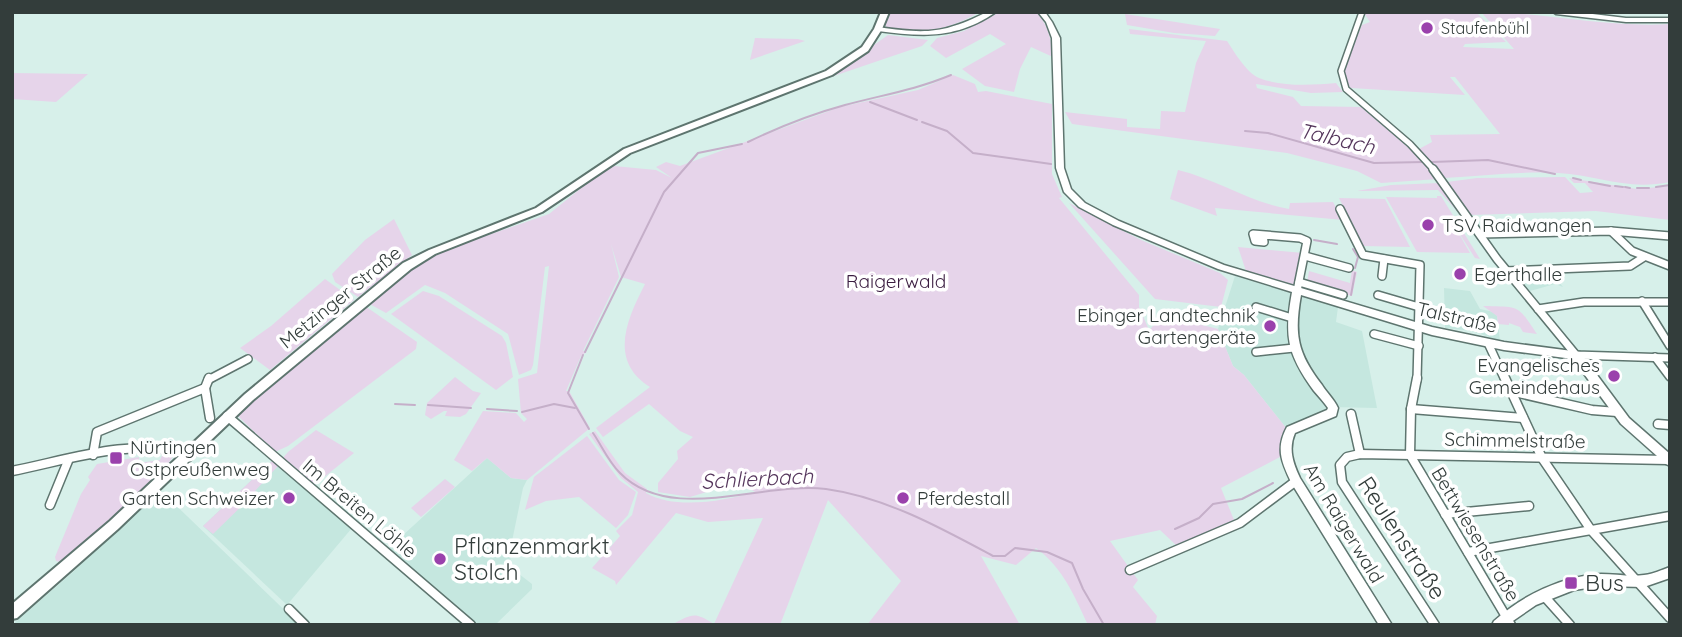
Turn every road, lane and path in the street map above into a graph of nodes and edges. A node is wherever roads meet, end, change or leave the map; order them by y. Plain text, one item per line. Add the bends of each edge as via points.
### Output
1 (885, 12) edge
2 (993, 12) edge
3 (1041, 12) edge
4 (1362, 12) edge
5 (1556, 12) edge
6 (1670, 20) edge
7 (900, 32) junction
8 (875, 34) junction
9 (1340, 209) dead end
10 (1611, 230) junction
11 (1480, 233) junction
12 (1263, 235) dead end
13 (1670, 236) edge
14 (1305, 256) junction
15 (1644, 257) junction
16 (1384, 259) junction
17 (1670, 266) edge
18 (1349, 268) dead end
19 (1506, 271) junction
20 (1382, 276) dead end
21 (1298, 287) junction
22 (1343, 295) dead end
23 (1378, 295) dead end
24 (1642, 301) junction
25 (1670, 302) edge
26 (1256, 307) dead end
27 (1419, 307) junction
28 (1538, 309) junction
29 (1292, 318) junction
30 (1418, 327) junction
31 (1374, 334) dead end
32 (1488, 343) junction
33 (1419, 346) junction
34 (1670, 346) edge
35 (1294, 348) junction
36 (1256, 352) dead end
37 (1576, 355) junction
38 (1655, 357) junction
39 (1670, 358) edge
40 (248, 359) dead end
41 (1670, 377) edge
42 (205, 388) junction
43 (1510, 391) junction
44 (1411, 409) junction
45 (1617, 412) junction
46 (1351, 414) dead end
47 (227, 416) junction
48 (210, 418) dead end
49 (1523, 418) junction
50 (1658, 424) dead end
51 (1670, 425) edge
52 (187, 453) junction
53 (1360, 454) junction
54 (93, 455) junction
55 (1410, 455) junction
56 (1542, 458) junction
57 (1669, 460) edge
58 (68, 461) junction
59 (13, 472) edge
60 (1296, 481) junction
61 (50, 505) dead end
62 (1529, 506) dead end
63 (1445, 514) junction
64 (1670, 516) edge
65 (1591, 530) junction
66 (1468, 552) junction
67 (1130, 570) dead end
68 (1670, 572) edge
69 (1636, 583) junction
70 (1544, 596) junction
71 (289, 609) dead end
72 (12, 613) edge
73 (1670, 618) edge
74 (1505, 622) edge
75 (304, 625) edge
76 (471, 625) edge
77 (1386, 625) edge
78 (1435, 625) edge
79 (1570, 625) edge

1 - 8 main road, Metzinger Straße
2 - 7 street via 948,33
3 - 21 street, Talstraße via 1056,38 1060,168 1067,190 1082,205 1116,223 1243,275
4 - 11 street via 1357,35 1340,68 1340,80 1426,161
5 - 6 street
7 - 8 street
7 - 8 street
8 - 47 main road, Metzinger Straße via 852,58 818,78 627,151 539,210 418,259
9 - 16 street via 1361,253
10 - 11 street
10 - 13 street
10 - 15 street
11 - 19 street
12 - 14 street via 1306,239
14 - 18 street
14 - 21 street
15 - 17 street
15 - 19 street via 1630,266
16 - 20 street
16 - 27 street, Bettwiesenstraße via 1420,265
19 - 28 street
21 - 22 street
21 - 29 street, Am Raigerwald
21 - 30 street, Talstraße
23 - 27 street
24 - 25 street
24 - 28 street
24 - 34 street
26 - 29 street
27 - 30 street, Bettwiesenstraße
28 - 37 street
29 - 35 street, Am Raigerwald
30 - 32 street, Talstraße
30 - 33 street, Bettwiesenstraße
31 - 33 street
32 - 37 street, Talstraße
32 - 43 street
33 - 44 street, Bettwiesenstraße
35 - 36 street
35 - 60 street, Am Raigerwald via 1333,408 1332,413 1298,426 1287,437 1285,451
37 - 38 street, Talstraße
37 - 45 street
38 - 39 street, Talstraße
38 - 41 street
40 - 42 street via 209,378
42 - 48 street
42 - 54 street via 97,432
43 - 45 street
43 - 49 street
44 - 49 street
44 - 55 street, Bettwiesenstraße
45 - 57 street
46 - 53 street
47 - 52 main road, Metzinger Straße
47 - 76 street, Im Breiten Löhle
49 - 56 street
50 - 51 street
52 - 54 street via 168,448
52 - 72 main road, Metzinger Straße via 104,534
53 - 55 street, Schimmelstraße
53 - 78 street, Reulenstraße via 1343,460 1342,482
54 - 58 street
55 - 56 street, Schimmelstraße
55 - 63 street, Bettwiesenstraße
56 - 57 street, Schimmelstraße
56 - 65 street
58 - 59 street
58 - 61 street
60 - 67 street via 1240,523
60 - 77 street, Am Raigerwald
62 - 63 street
63 - 66 street, Bettwiesenstraße
64 - 65 street
65 - 66 street
65 - 69 street
66 - 74 street, Bettwiesenstraße
68 - 69 street via 1648,583
69 - 70 street via 1593,581
69 - 73 street
70 - 74 street
70 - 79 street
71 - 75 street

